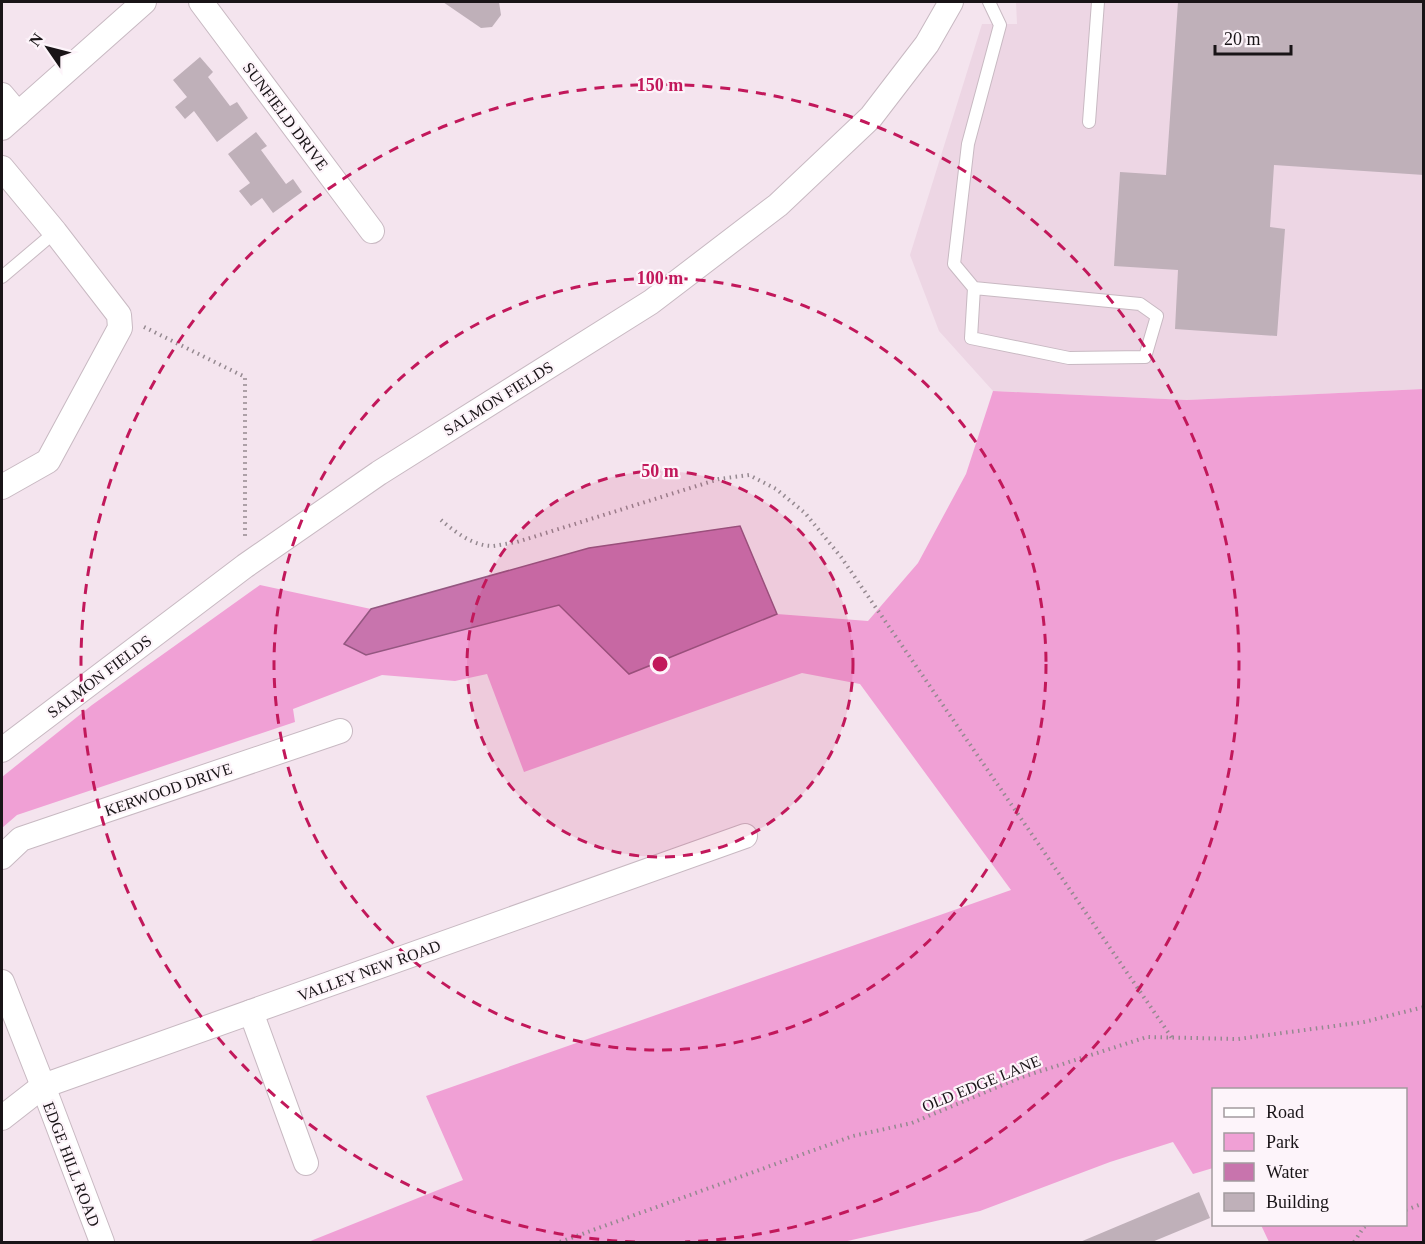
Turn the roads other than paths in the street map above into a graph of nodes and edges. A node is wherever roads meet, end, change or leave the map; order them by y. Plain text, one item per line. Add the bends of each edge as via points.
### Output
1 (144, 2) edge
2 (201, 2) edge
3 (951, 2) edge
4 (989, 2) edge
5 (1098, 2) edge
6 (2, 95) edge
7 (10, 121) edge
8 (1089, 122) dead end
9 (2, 168) edge
10 (372, 231) dead end
11 (55, 232) junction
12 (2, 277) edge
13 (974, 288) junction
14 (2, 487) edge
15 (340, 731) dead end
16 (2, 750) edge
17 (745, 836) dead end
18 (2, 856) edge
19 (2, 982) edge
20 (251, 1012) junction
21 (43, 1086) junction
22 (2, 1118) edge
23 (306, 1163) dead end
24 (102, 1242) edge

1 - 7 street
2 - 10 street, SUNFIELD DRIVE
3 - 16 street, SALMON FIELDS via 927,44 872,117 778,205 651,302 379,473 245,566
4 - 13 lane via 1000,25 968,144 954,264
5 - 8 lane
6 - 7 street
9 - 11 street
11 - 12 lane
11 - 14 street via 119,315 120,328 48,461
13 - 13 lane via 1140,304 1157,316 1145,357 1069,358 971,338
15 - 18 street, KERWOOD DRIVE via 21,839
17 - 20 street, VALLEY NEW ROAD
19 - 21 street
20 - 21 street, VALLEY NEW ROAD
20 - 23 street
21 - 22 street, VALLEY NEW ROAD
21 - 24 street, EDGE HILL ROAD

